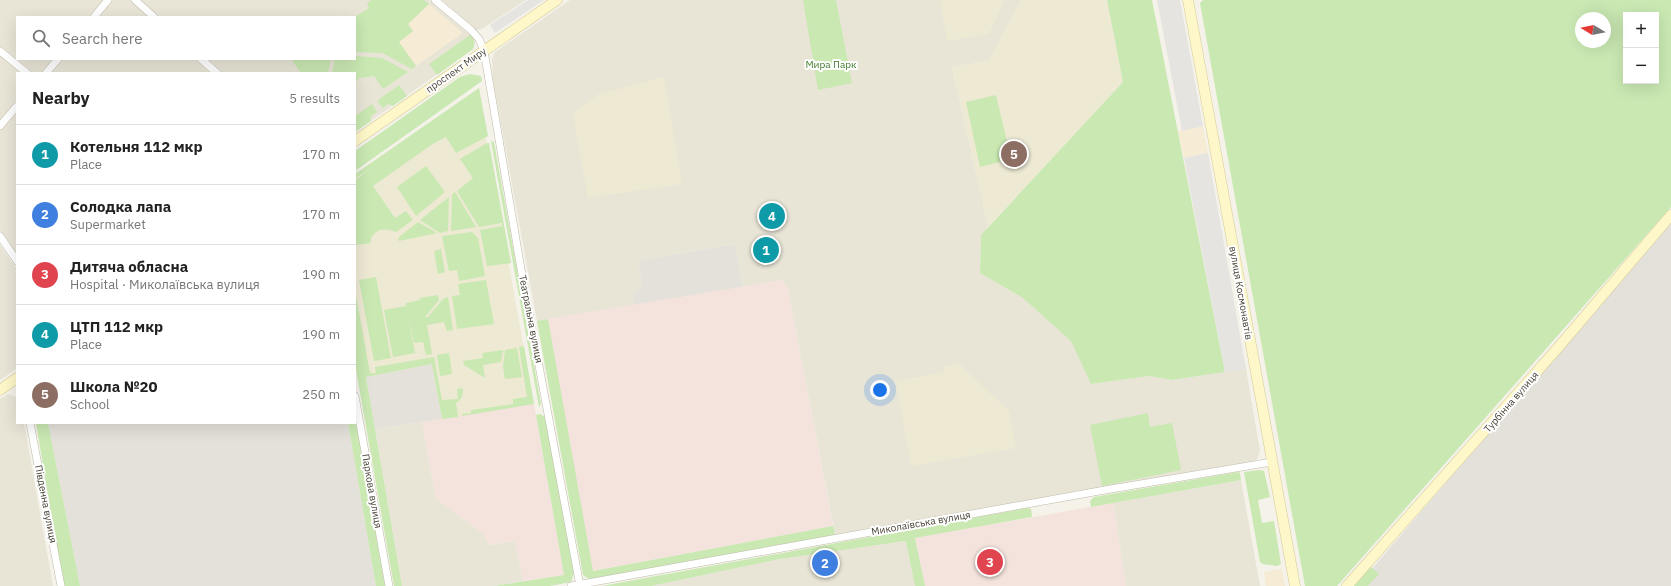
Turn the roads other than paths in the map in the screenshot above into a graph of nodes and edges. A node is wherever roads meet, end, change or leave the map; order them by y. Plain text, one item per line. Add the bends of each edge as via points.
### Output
1 (108, 0) edge
2 (135, 0) edge
3 (435, 0) edge
4 (557, 0) edge
5 (1188, 0) edge
6 (95, 16) edge
7 (153, 16) edge
8 (0, 50) edge
9 (484, 51) junction
10 (57, 60) edge
11 (202, 60) edge
12 (26, 72) edge
13 (47, 72) edge
14 (216, 72) edge
15 (16, 107) edge
16 (0, 126) edge
17 (356, 140) edge
18 (1671, 215) edge
19 (0, 236) edge
20 (16, 260) edge
21 (16, 379) edge
22 (0, 390) edge
23 (356, 402) edge
24 (30, 424) edge
25 (1272, 462) junction
26 (580, 585) edge
27 (61, 586) edge
28 (389, 586) edge
29 (570, 586) edge
30 (1295, 586) edge
31 (1347, 586) edge

1 - 6 street
2 - 7 street
3 - 9 street, Театральна вулиця via 471,30 479,39
4 - 9 main road, проспект Миру
5 - 25 main road, вулиця Космонавтів
8 - 12 street
9 - 17 main road, проспект Миру
9 - 26 street, Театральна вулиця via 522,276
10 - 13 street
11 - 14 street
15 - 16 street
18 - 31 main road, Турбінна вулиця via 1556,350
19 - 20 street
21 - 22 main road
23 - 28 street, Паркова вулиця
24 - 27 street, Південна вулиця
25 - 26 street, Миколаївська вулиця
25 - 30 main road, вулиця Космонавтів
26 - 29 street, Миколаївська вулиця

